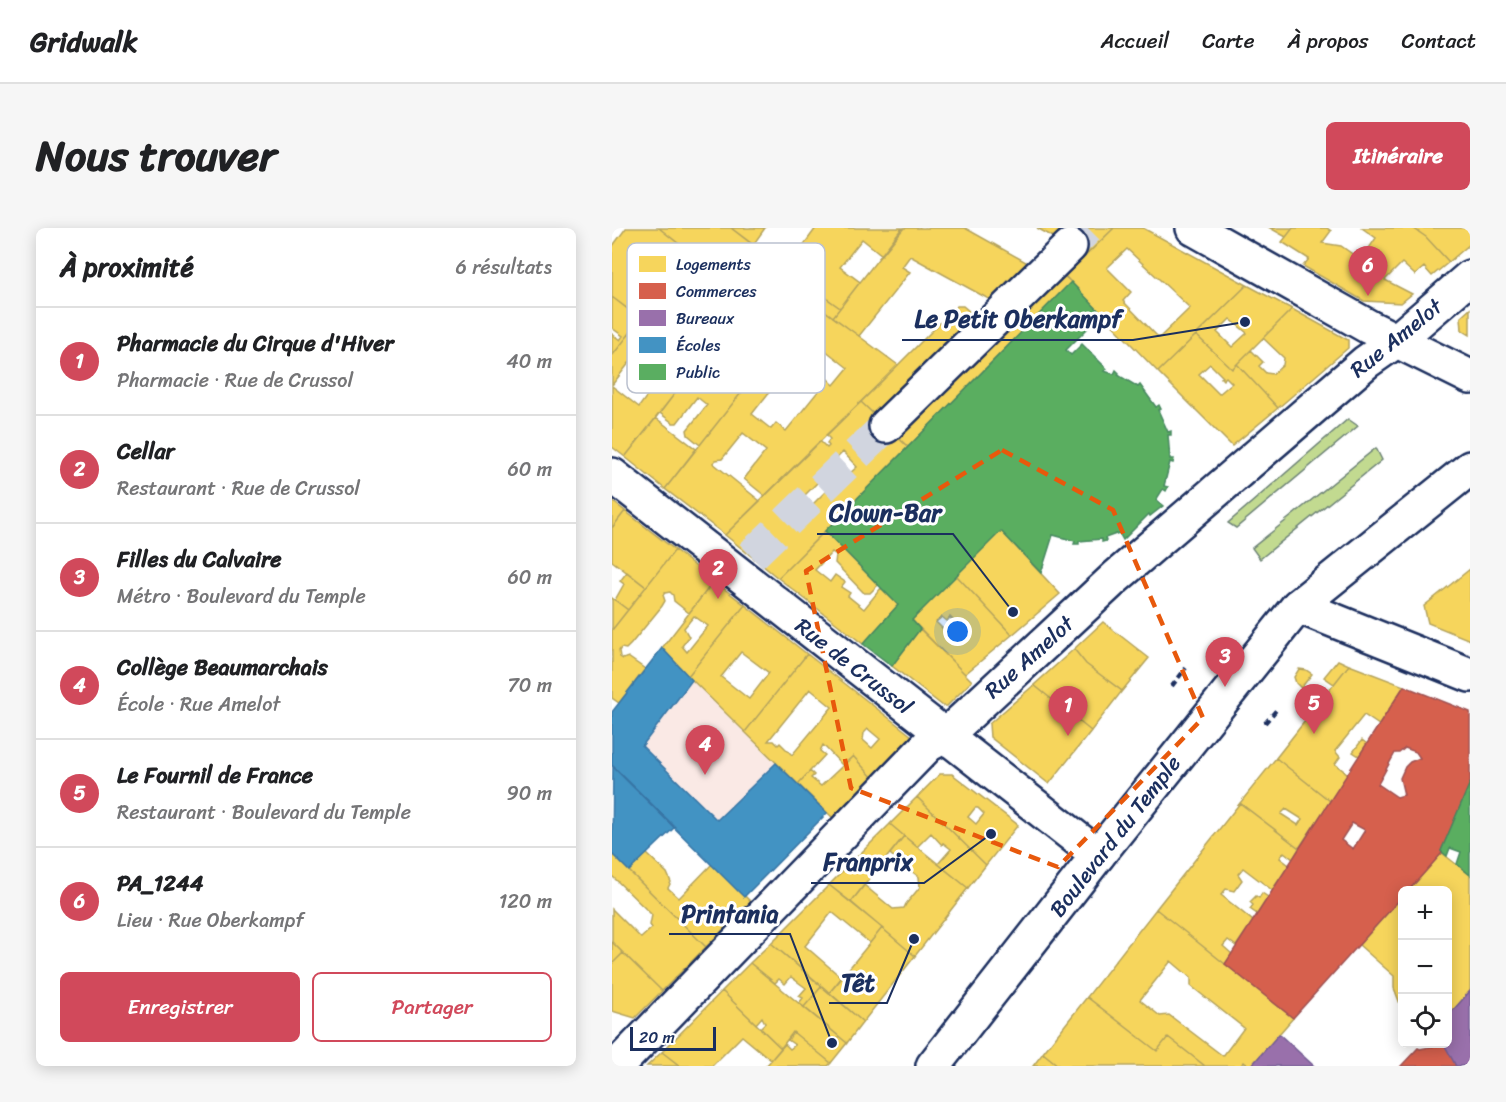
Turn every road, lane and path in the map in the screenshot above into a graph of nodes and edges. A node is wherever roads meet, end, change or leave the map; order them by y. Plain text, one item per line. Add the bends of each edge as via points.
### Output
1 (1193, 228) edge
2 (1070, 246) tunnel mouth
3 (1470, 277) edge
4 (1396, 341) junction
5 (1470, 377) edge
6 (886, 426) tunnel mouth
7 (1470, 468) edge
8 (612, 475) edge
9 (1298, 606) junction
10 (1186, 668) dead end
11 (1470, 675) edge
12 (1172, 686) dead end
13 (1278, 708) dead end
14 (1265, 723) dead end
15 (945, 736) junction
16 (1098, 855) junction
17 (616, 1066) edge
18 (933, 1066) edge

1 - 4 street
2 - 6 street
3 - 4 street, Rue Amelot
4 - 5 street
4 - 15 street, Rue Amelot via 1366,362 1116,577
7 - 9 street, Boulevard du Temple
8 - 15 street, Rue de Crussol via 743,564
9 - 11 street
9 - 16 street, Boulevard du Temple
10 - 12 path
13 - 14 path
15 - 16 street, Rue de Crussol
15 - 17 street, Rue Amelot via 928,745
16 - 18 street, Boulevard du Temple

